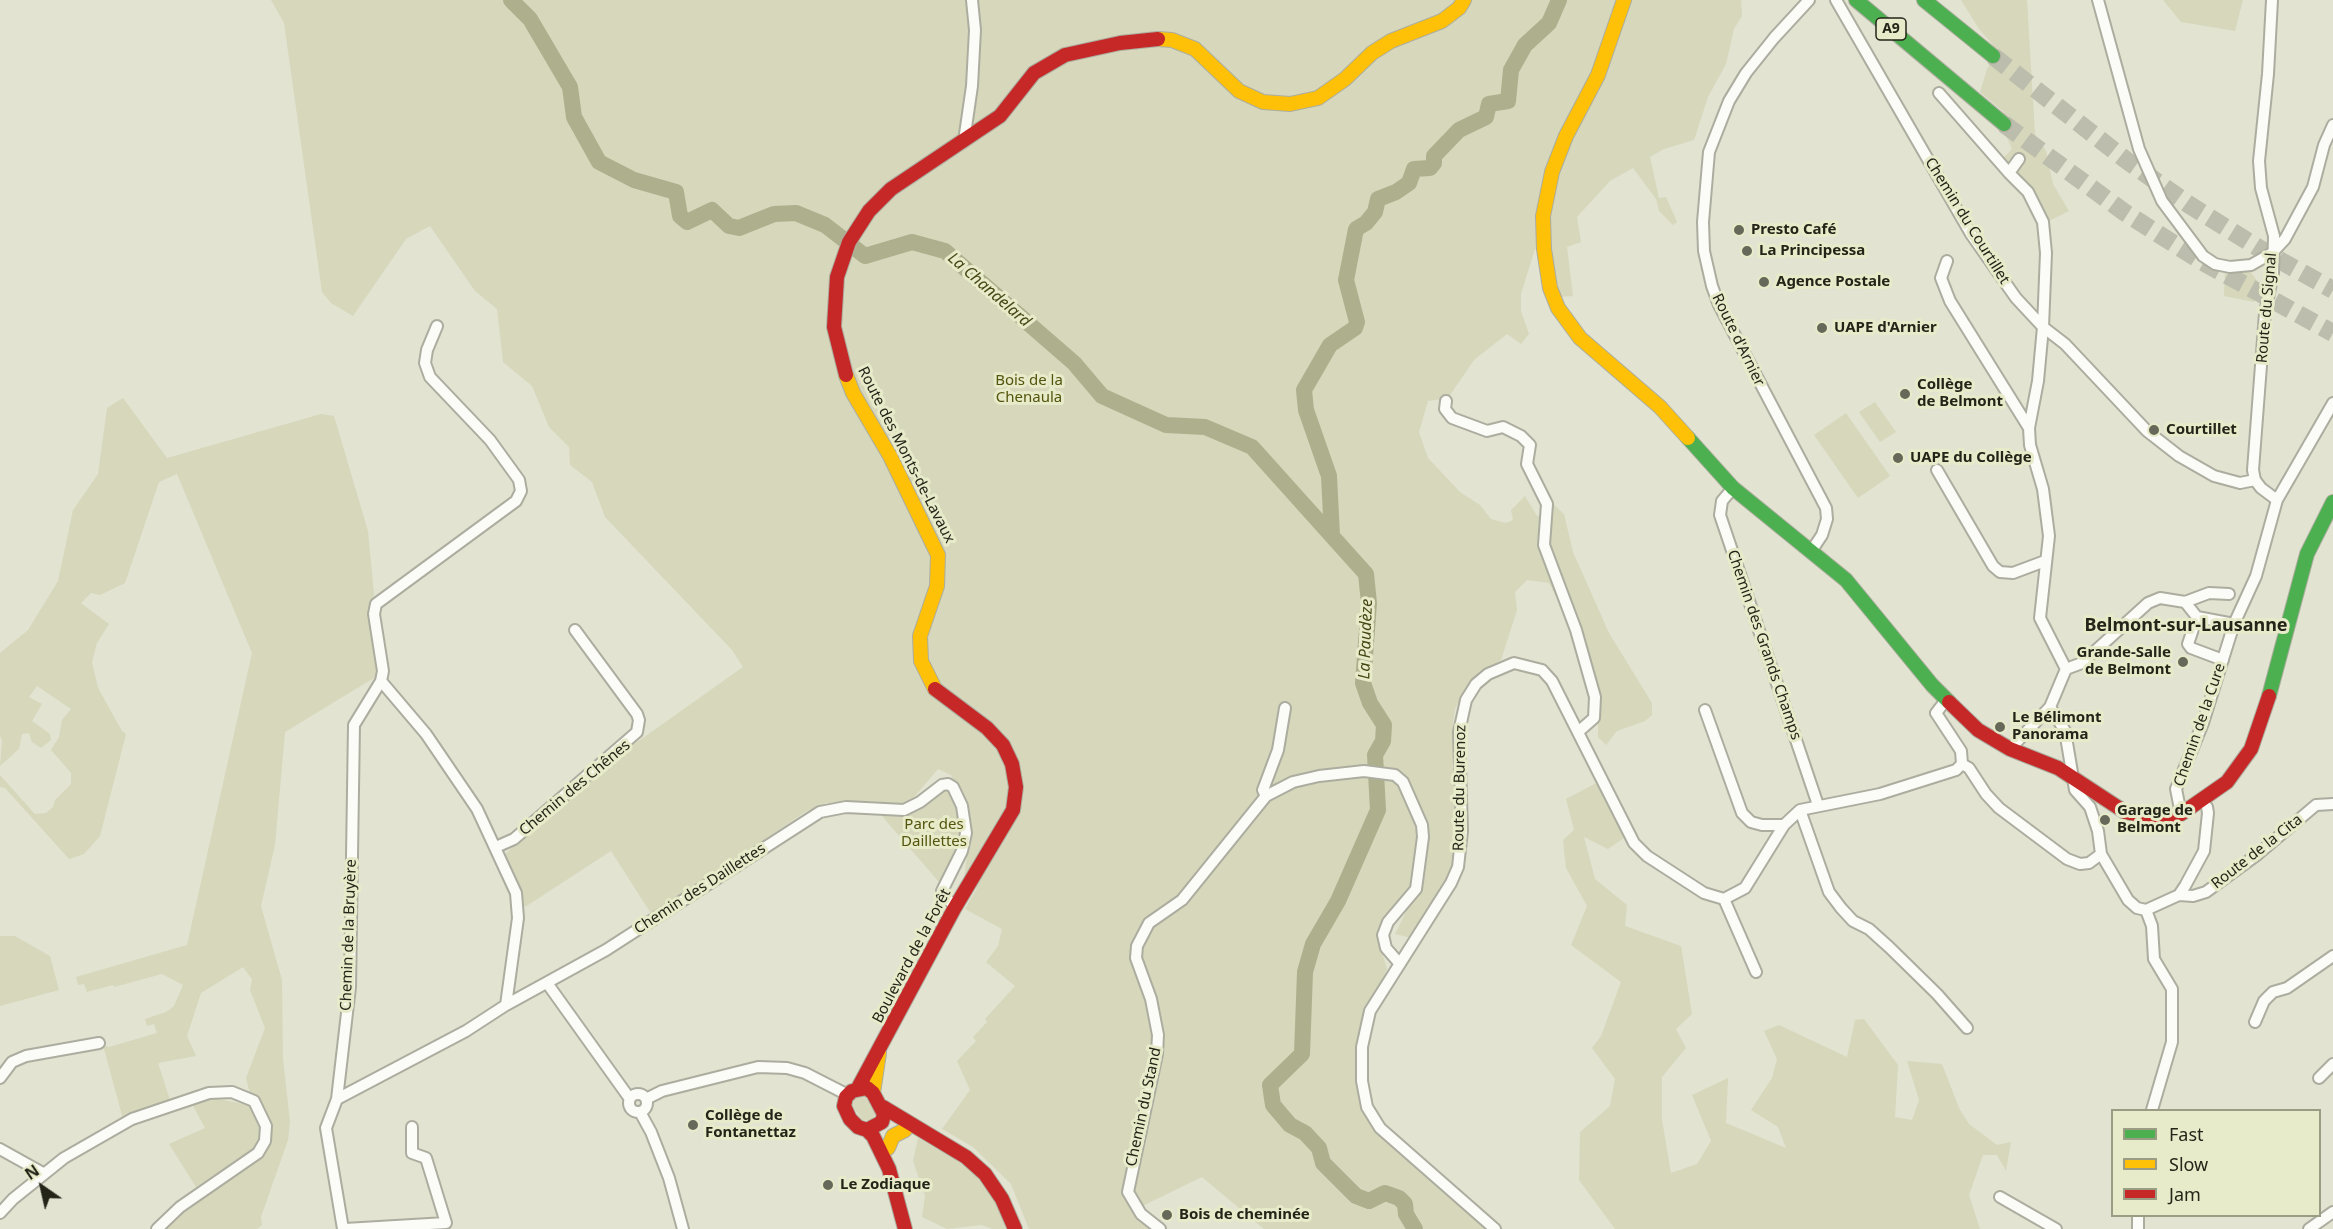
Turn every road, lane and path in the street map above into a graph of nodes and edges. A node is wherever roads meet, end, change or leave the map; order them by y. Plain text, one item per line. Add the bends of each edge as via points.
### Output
1 (972, 0) edge
2 (1464, 0) edge
3 (1624, 0) edge
4 (1809, 0) edge
5 (1836, 0) edge
6 (1856, 0) edge
7 (1924, 0) edge
8 (2098, 0) edge
9 (2272, 0) edge
10 (1993, 56) tunnel mouth
11 (1938, 93) dead end
12 (2004, 124) tunnel mouth
13 (2333, 125) edge
14 (964, 141) junction
15 (2019, 159) dead end
16 (2009, 173) junction
17 (2272, 254) junction
18 (1947, 261) dead end
19 (437, 326) dead end
20 (2043, 327) junction
21 (1446, 401) dead end
22 (2333, 403) edge
23 (2029, 428) junction
24 (1937, 470) dead end
25 (2255, 480) junction
26 (1733, 488) junction
27 (2277, 500) junction
28 (2333, 502) edge
29 (1812, 550) junction
30 (2045, 561) junction
31 (2229, 594) dead end
32 (2185, 602) junction
33 (2197, 617) junction
34 (2234, 624) junction
35 (575, 630) dead end
36 (2223, 660) junction
37 (2066, 669) junction
38 (381, 681) junction
39 (1946, 700) junction
40 (2050, 707) junction
41 (1286, 708) dead end
42 (1705, 710) dead end
43 (1578, 732) junction
44 (2010, 748) junction
45 (1962, 764) junction
46 (2072, 777) junction
47 (1266, 796) junction
48 (1818, 804) junction
49 (2333, 804) edge
50 (2207, 807) dead end
51 (1800, 810) junction
52 (2181, 814) junction
53 (1784, 825) junction
54 (496, 847) junction
55 (2101, 854) junction
56 (976, 876) joint
57 (2179, 895) junction
58 (1724, 899) junction
59 (956, 906) junction
60 (2146, 910) junction
61 (2333, 956) edge
62 (1400, 964) junction
63 (1756, 972) dead end
64 (547, 983) junction
65 (506, 1005) junction
66 (2255, 1022) dead end
67 (1966, 1028) dead end
68 (99, 1043) dead end
69 (879, 1053) junction
70 (2333, 1064) edge
71 (0, 1078) edge
72 (2319, 1078) dead end
73 (853, 1091) junction
74 (873, 1093) junction
75 (337, 1099) junction
76 (630, 1099) junction
77 (646, 1100) junction
78 (883, 1107) junction
79 (2152, 1109) edge
80 (640, 1112) junction
81 (876, 1126) junction
82 (412, 1127) dead end
83 (905, 1130) junction
84 (937, 1139) junction
85 (888, 1148) junction
86 (0, 1149) edge
87 (889, 1169) junction
88 (43, 1173) junction
89 (2000, 1197) dead end
90 (2333, 1212) edge
91 (0, 1213) edge
92 (447, 1226) edge
93 (157, 1229) edge
94 (344, 1229) edge
95 (683, 1229) edge
96 (905, 1229) edge
97 (1015, 1229) edge
98 (1161, 1229) edge
99 (1494, 1229) edge
100 (2056, 1229) edge
101 (2309, 1229) edge

1 - 14 street via 972,86
2 - 14 main road, Route des Monts-de-Lavaux via 1442,21 1391,41 1372,53 1318,98 1290,104 1263,102 1239,91 1195,49 1172,40 1120,43 1065,55 1034,73 1000,116
3 - 26 main road via 1598,75 1552,172 1543,216 1550,288 1563,316 1580,338 1660,407
4 - 29 street, Route d'Arnier via 1746,73 1729,101 1709,152 1703,222 1704,251 1719,306 1826,508 1822,535
5 - 20 street, Chemin du Courtillet via 1976,242 2016,298
6 - 12 main road, A9
7 - 10 main road
8 - 17 street via 2139,149 2162,201 2202,256 2215,264 2251,265
9 - 17 street, Route du Signal via 2259,161 2261,188 2274,236
11 - 16 street
13 - 17 street via 2313,187 2285,239
14 - 56 main road, Route des Monts-de-Lavaux via 885,194 869,211 849,242 835,292 834,327 853,393 935,546 939,574 920,636 926,675 938,693 998,738 1015,776 1013,810
15 - 16 street
16 - 20 street via 2028,192 2043,222
17 - 25 street, Route du Signal
18 - 23 street via 1941,278 1950,301
19 - 38 street via 425,363 430,377 490,440 519,480 521,491 516,501 376,604
20 - 23 street
20 - 25 street, Chemin du Courtillet via 2065,344 2147,431 2180,456 2214,476 2240,483
21 - 43 street via 1445,409 1452,418 1487,431 1503,427 1530,445 1527,464 1546,504 1544,545 1576,630 1595,697 1594,718
22 - 27 street, Chemin de la Cure
23 - 30 street via 2049,536
24 - 30 street via 2000,572 2013,573
25 - 27 street
26 - 29 main road
26 - 48 street, Chemin des Grands Champs via 1722,501 1720,515
27 - 34 street, Chemin de la Cure via 2253,587
28 - 52 main road via 2307,554 2294,593 2263,719 2251,749 2227,782
29 - 39 main road via 1866,601
30 - 37 street via 2040,618
31 - 32 street via 2209,593
32 - 33 street
32 - 37 street via 2160,598 2148,603 2091,656
33 - 34 street
33 - 36 street via 2188,644
34 - 36 street, Chemin de la Cure
35 - 54 street, Chemin des Chênes via 637,714 638,732 514,839
36 - 52 street, Chemin de la Cure via 2176,789
37 - 40 street
38 - 54 street via 426,734 484,819
38 - 75 street, Chemin de la Bruyère via 354,725 350,987
39 - 44 main road via 1978,730
39 - 45 street via 1936,713 1961,751
40 - 44 street
40 - 46 street via 2065,731
41 - 47 street via 1278,750 1263,790
42 - 53 street via 1742,813 1751,822
43 - 58 street, Route du Burenoz via 1634,843 1647,856 1704,893
43 - 62 street, Route du Burenoz via 1542,669 1514,663 1476,684 1466,700 1459,732 1462,831 1458,867
44 - 46 main road
45 - 48 street via 1956,770 1880,794
45 - 55 street via 1970,768 1999,808 2067,859 2089,863
46 - 52 main road via 2126,812 2160,818
46 - 55 street via 2075,790 2090,807
47 - 62 street, Chemin du Stand via 1293,782 1364,771 1388,773 1403,782 1422,825 1423,837 1416,889 1388,922 1383,935 1386,948
47 - 98 street, Chemin du Stand via 1182,900 1149,923 1137,946 1136,958 1151,999 1158,1035 1128,1192 1141,1214
48 - 51 street
49 - 57 street, Route de la Cita via 2316,805 2205,892
50 - 57 street via 2204,851
51 - 53 street
51 - 67 street via 1829,891 1841,908 1889,947
53 - 58 street via 1745,888
54 - 65 street via 519,902
55 - 60 street via 2128,900
56 - 59 main road, Boulevard de la Forêt
57 - 60 street, Route de la Cita
58 - 63 street
59 - 64 street, Chemin des Daillettes via 944,897 942,888 965,842 965,818 953,787 948,784 904,810 846,807 810,816 643,927
59 - 69 main road, Boulevard de la Forêt
60 - 79 street via 2152,926 2154,959 2172,989 2172,1042
61 - 66 street via 2287,988 2273,992 2264,1001
62 - 99 street, Route du Burenoz via 1370,1011 1364,1029 1362,1081 1367,1107 1380,1128
64 - 65 street, Chemin des Daillettes
64 - 76 street
65 - 75 street, Chemin des Daillettes via 466,1031
68 - 71 street via 26,1056 12,1062
69 - 73 main road, Boulevard de la Forêt
69 - 74 main road, Boulevard de la Forêt
70 - 72 street
73 - 74 main road via 867,1089
73 - 77 street via 804,1073 758,1066 662,1091
73 - 81 main road via 844,1106 850,1119 858,1127
74 - 78 main road
75 - 94 street, Chemin de la Bruyère via 326,1128
76 - 77 street via 638,1095
76 - 80 street via 632,1109
77 - 80 street via 646,1107
78 - 81 main road
78 - 84 main road
80 - 95 street via 669,1178
81 - 83 main road
81 - 85 main road
81 - 87 main road via 873,1136
82 - 92 street via 412,1153 426,1158
83 - 84 main road
83 - 85 main road via 894,1136
84 - 97 main road via 985,1174
85 - 87 main road
86 - 88 street
87 - 96 main road
88 - 91 street
88 - 93 street via 109,1131 169,1105 220,1092 232,1092 254,1101 266,1126 265,1141 258,1153 180,1207
89 - 100 street
90 - 101 street
92 - 94 street

